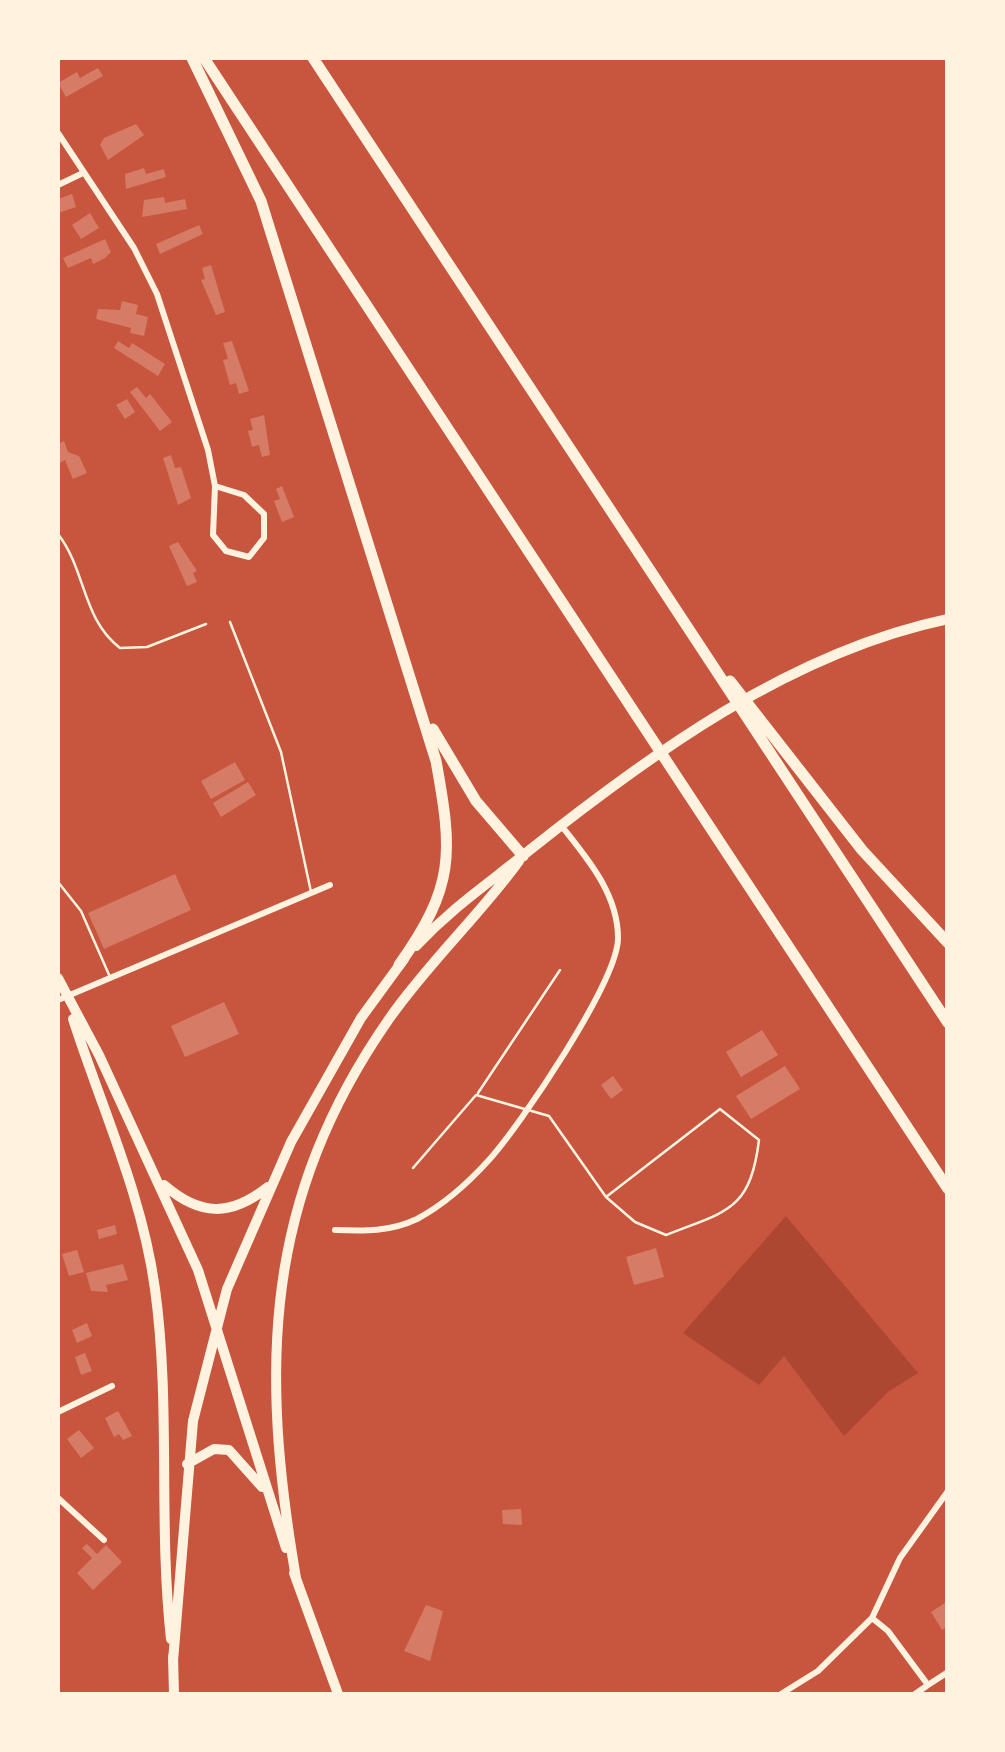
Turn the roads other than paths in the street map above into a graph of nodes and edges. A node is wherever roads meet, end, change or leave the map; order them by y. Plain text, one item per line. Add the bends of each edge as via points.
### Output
1 (192, 58) edge
2 (204, 58) edge
3 (313, 58) edge
4 (58, 133) edge
5 (83, 173) junction
6 (58, 185) edge
7 (214, 486) junction
8 (58, 534) edge
9 (948, 620) edge
10 (230, 622) dead end
11 (206, 624) dead end
12 (688, 629) junction
13 (420, 703) junction
14 (560, 824) junction
15 (522, 856) junction
16 (58, 882) edge
17 (330, 885) dead end
18 (311, 893) junction
19 (948, 943) edge
20 (398, 965) junction
21 (560, 970) dead end
22 (58, 978) edge
23 (111, 978) junction
24 (62, 999) edge
25 (948, 1023) edge
26 (476, 1096) junction
27 (526, 1110) junction
28 (413, 1168) dead end
29 (159, 1180) junction
30 (268, 1186) junction
31 (948, 1189) edge
32 (606, 1196) junction
33 (335, 1230) dead end
34 (217, 1322) junction
35 (112, 1386) dead end
36 (58, 1412) edge
37 (187, 1464) junction
38 (948, 1491) edge
39 (268, 1496) junction
40 (58, 1498) edge
41 (104, 1540) dead end
42 (296, 1578) junction
43 (872, 1618) junction
44 (173, 1661) junction
45 (948, 1672) edge
46 (928, 1685) junction
47 (174, 1694) edge
48 (338, 1694) edge
49 (781, 1694) edge
50 (915, 1694) edge

1 - 13 highway via 261,201
2 - 31 highway
3 - 12 highway
4 - 5 street
5 - 6 street
5 - 7 street via 146,270 191,392
7 - 7 street via 215,542 249,557 264,538 264,514 244,495
8 - 11 lane via 75,562 91,615 120,648 147,647
9 - 14 main road via 868,642 776,685 628,772
10 - 18 lane via 281,752
12 - 19 highway via 862,850
12 - 25 highway
13 - 15 highway via 460,778
13 - 20 highway via 443,801 446,872 432,916
14 - 15 main road
14 - 27 street via 610,897 618,946 600,990
15 - 20 main road via 484,881
15 - 42 main road via 420,978 366,1055 300,1203 274,1366 277,1448
16 - 23 lane via 81,911
17 - 18 street
18 - 23 street
20 - 30 main road via 346,1042
21 - 26 lane
22 - 24 main road
23 - 24 street
24 - 29 main road
24 - 44 main road via 123,1154 152,1268 162,1352
26 - 27 lane
26 - 28 lane
27 - 32 lane via 550,1116
27 - 33 street via 490,1159 431,1211 381,1231
29 - 30 main road via 194,1206 218,1211 240,1206
29 - 34 main road
30 - 34 main road
32 - 32 lane via 635,1222 666,1235 736,1206 755,1172 759,1140 720,1109
34 - 37 main road
34 - 39 main road
35 - 36 street
37 - 39 main road via 214,1448 229,1450
37 - 44 main road
38 - 43 street via 900,1558
39 - 42 main road
40 - 41 street
42 - 48 main road
43 - 46 street
43 - 49 street via 818,1671
44 - 47 main road
45 - 46 street
46 - 50 street

